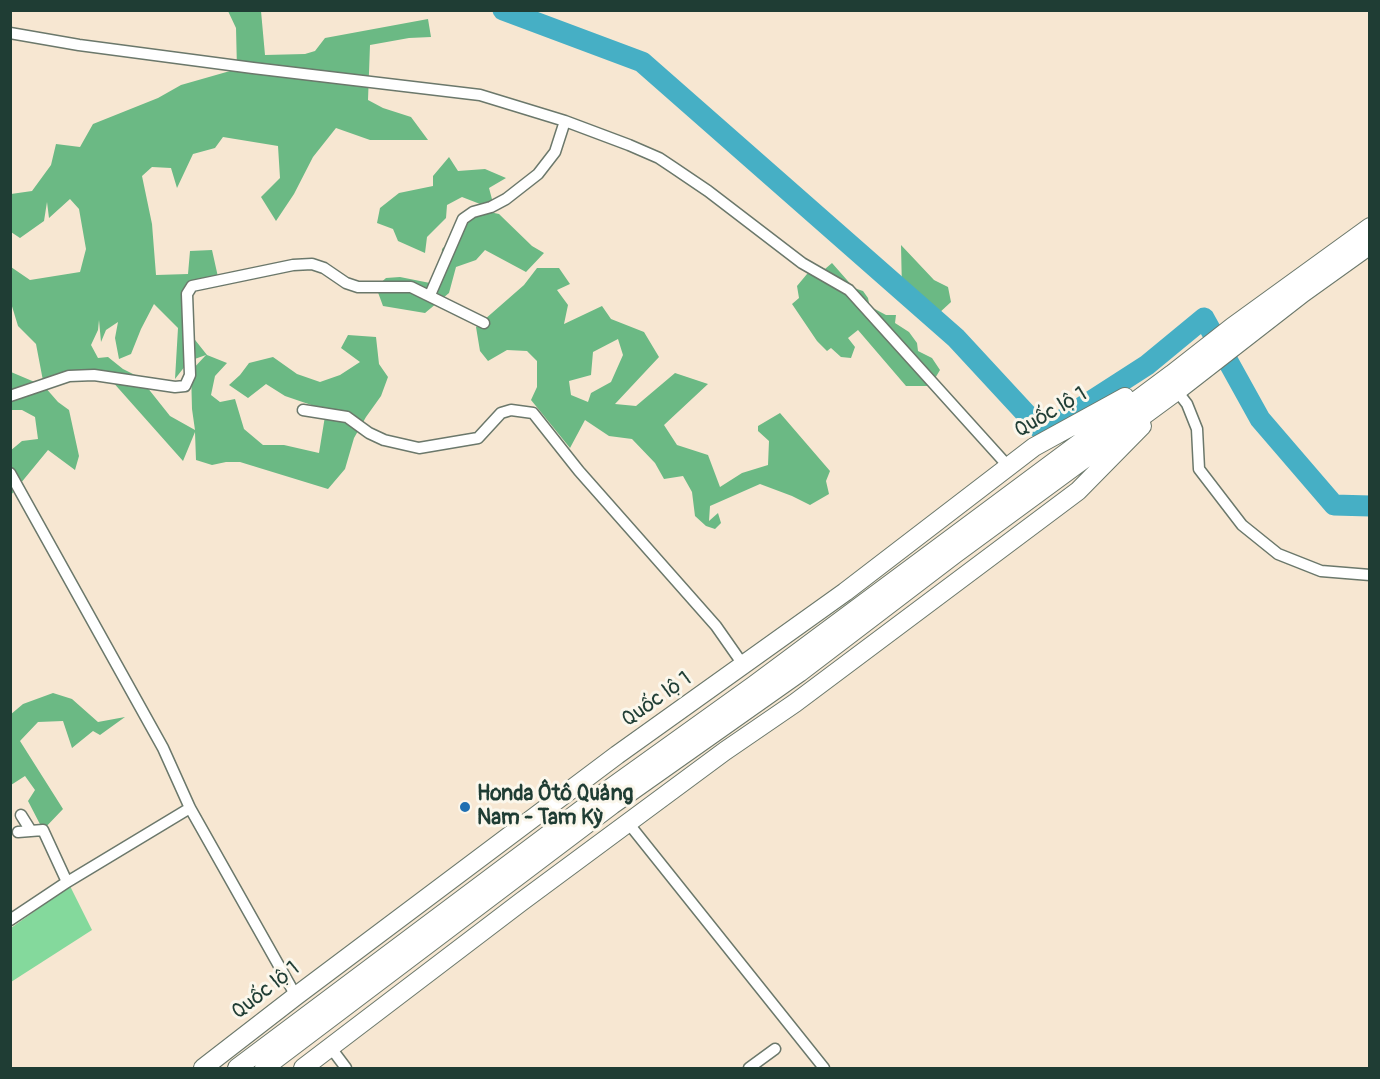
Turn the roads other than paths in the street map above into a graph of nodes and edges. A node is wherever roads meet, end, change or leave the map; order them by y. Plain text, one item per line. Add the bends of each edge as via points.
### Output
1 (10, 33) edge
2 (565, 121) junction
3 (1370, 226) edge
4 (1370, 245) edge
5 (1299, 287) junction
6 (430, 295) junction
7 (484, 323) dead end
8 (1174, 382) junction
9 (1149, 389) junction
10 (10, 396) edge
11 (303, 410) dead end
12 (1008, 466) junction
13 (10, 473) edge
14 (1370, 575) edge
15 (744, 666) junction
16 (691, 703) junction
17 (708, 727) junction
18 (725, 751) junction
19 (190, 808) junction
20 (21, 815) dead end
21 (629, 824) junction
22 (31, 831) junction
23 (18, 832) dead end
24 (508, 883) junction
25 (64, 884) junction
26 (521, 902) junction
27 (10, 920) edge
28 (296, 996) junction
29 (331, 1048) junction
30 (775, 1050) dead end
31 (203, 1068) edge
32 (237, 1068) edge
33 (264, 1068) edge
34 (303, 1068) edge
35 (346, 1068) edge
36 (748, 1068) edge
37 (824, 1068) edge

1 - 2 street via 230,65 480,94
2 - 6 street via 555,152 538,174 506,199 463,219
2 - 12 street via 659,158 801,263 849,290
3 - 5 highway, Quốc lộ 1
4 - 5 highway, Quốc lộ 1
5 - 8 highway, Quốc lộ 1 via 1232,327
5 - 8 highway, Quốc lộ 1 via 1248,337
6 - 7 street
6 - 10 street via 411,287 351,286 312,264 192,286 187,294 190,375 185,386 94,375 69,376
8 - 9 highway, Quốc lộ 1
8 - 14 street via 1197,429 1199,469 1242,525 1278,554 1321,571
8 - 17 highway, Quốc lộ 1 via 799,673
8 - 18 highway, Quốc lộ 1 via 1078,491
9 - 12 highway, Quốc lộ 1 via 1122,398
9 - 17 highway, Quốc lộ 1
11 - 15 street via 347,417 384,440 419,448 478,438 501,413 533,413 716,626
12 - 15 highway, Quốc lộ 1
13 - 19 street via 163,748
15 - 16 highway, Quốc lộ 1
16 - 17 highway
16 - 28 highway, Quốc lộ 1
17 - 18 highway
17 - 24 highway, Quốc lộ 1
17 - 32 highway, Quốc lộ 1 via 605,792
18 - 21 highway, Quốc lộ 1
19 - 25 street
19 - 28 street
20 - 22 street
21 - 26 highway, Quốc lộ 1
21 - 37 street
22 - 23 street
22 - 25 street via 43,830 67,882
24 - 26 highway
24 - 33 highway, Quốc lộ 1
25 - 27 street
26 - 29 highway, Quốc lộ 1
28 - 31 highway, Quốc lộ 1
29 - 34 highway, Quốc lộ 1
29 - 35 street
30 - 36 street

